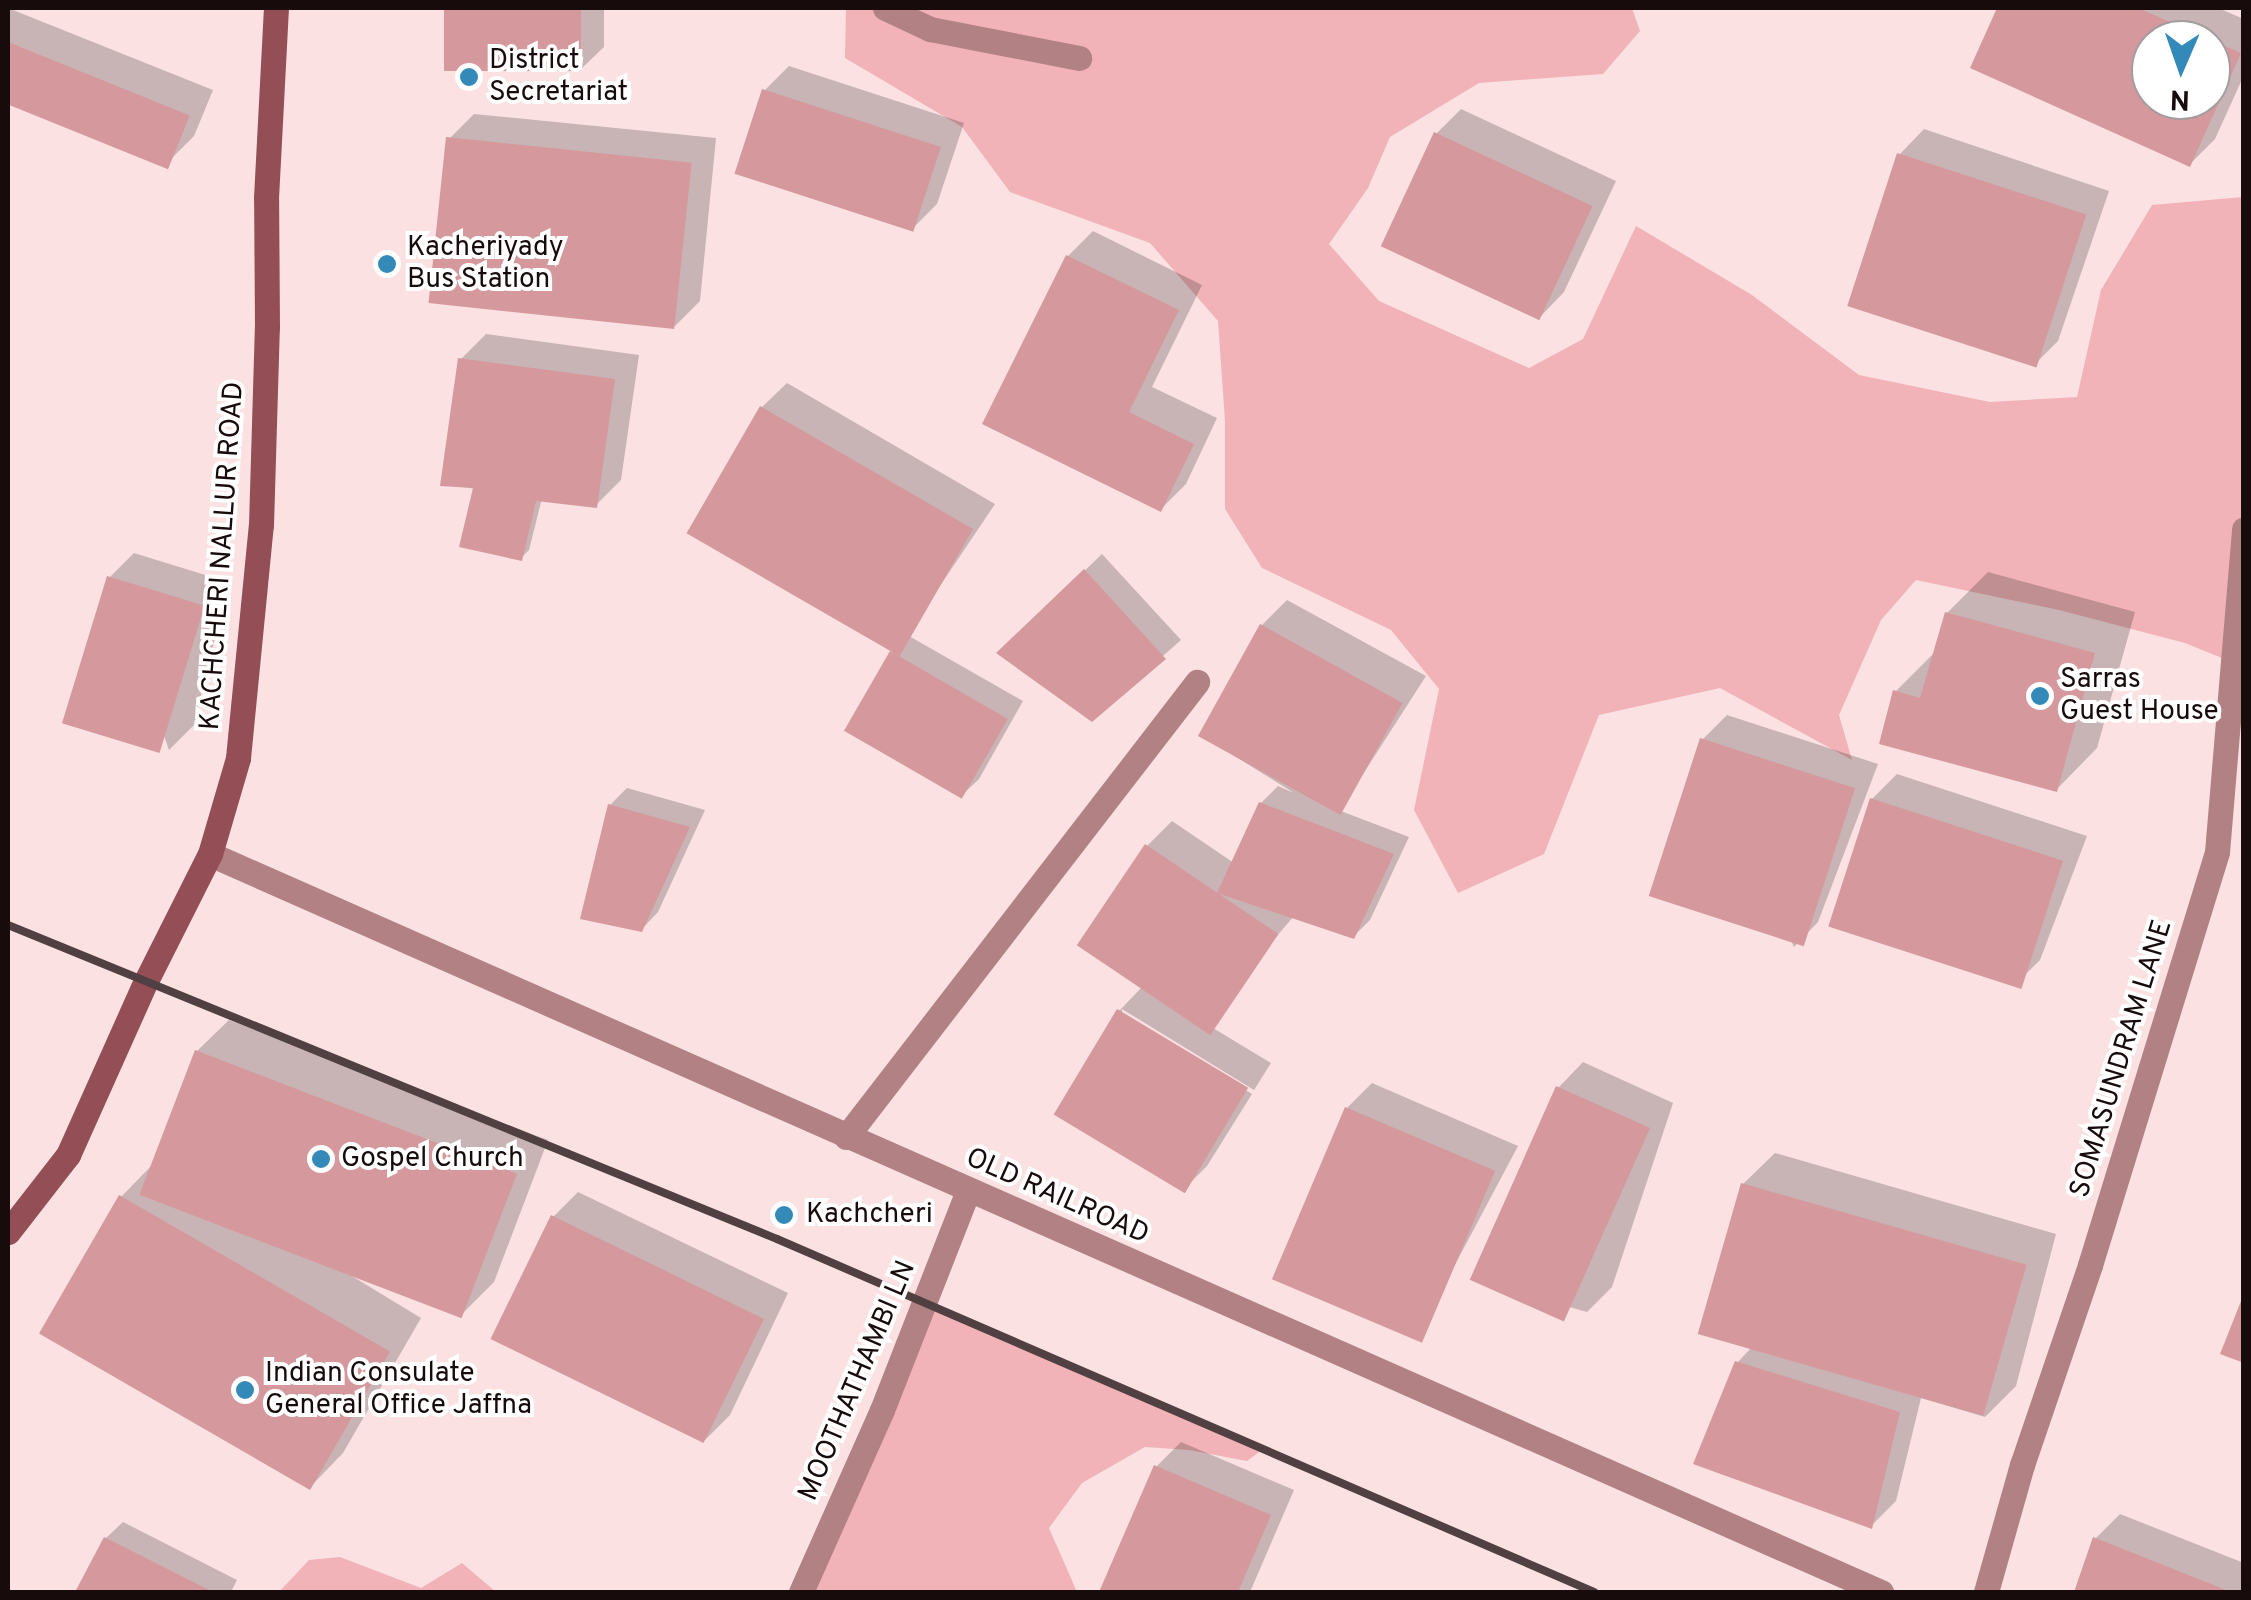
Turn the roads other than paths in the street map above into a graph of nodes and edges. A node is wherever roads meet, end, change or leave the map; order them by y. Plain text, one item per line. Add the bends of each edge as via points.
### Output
1 (276, 8) edge
2 (885, 8) edge
3 (1080, 58) dead end
4 (2244, 529) edge
5 (1197, 682) dead end
6 (2218, 852) junction
7 (210, 854) junction
8 (2244, 860) edge
9 (846, 1137) junction
10 (968, 1191) junction
11 (8, 1232) edge
12 (800, 1592) edge
13 (1881, 1592) edge
14 (1986, 1592) edge

1 - 7 street, KACHCHERI NALLUR ROAD via 260,526 238,758
2 - 3 street via 930,29
4 - 6 street, SOMASUNDRAM LANE
5 - 9 street
6 - 8 street
6 - 14 street, SOMASUNDRAM LANE
7 - 9 street, OLD RAILROAD
7 - 11 street, KACHCHERI NALLUR ROAD via 68,1155
9 - 10 street, OLD RAILROAD
10 - 12 street, MOOTHATHAMBI LN via 882,1410
10 - 13 street, OLD RAILROAD

